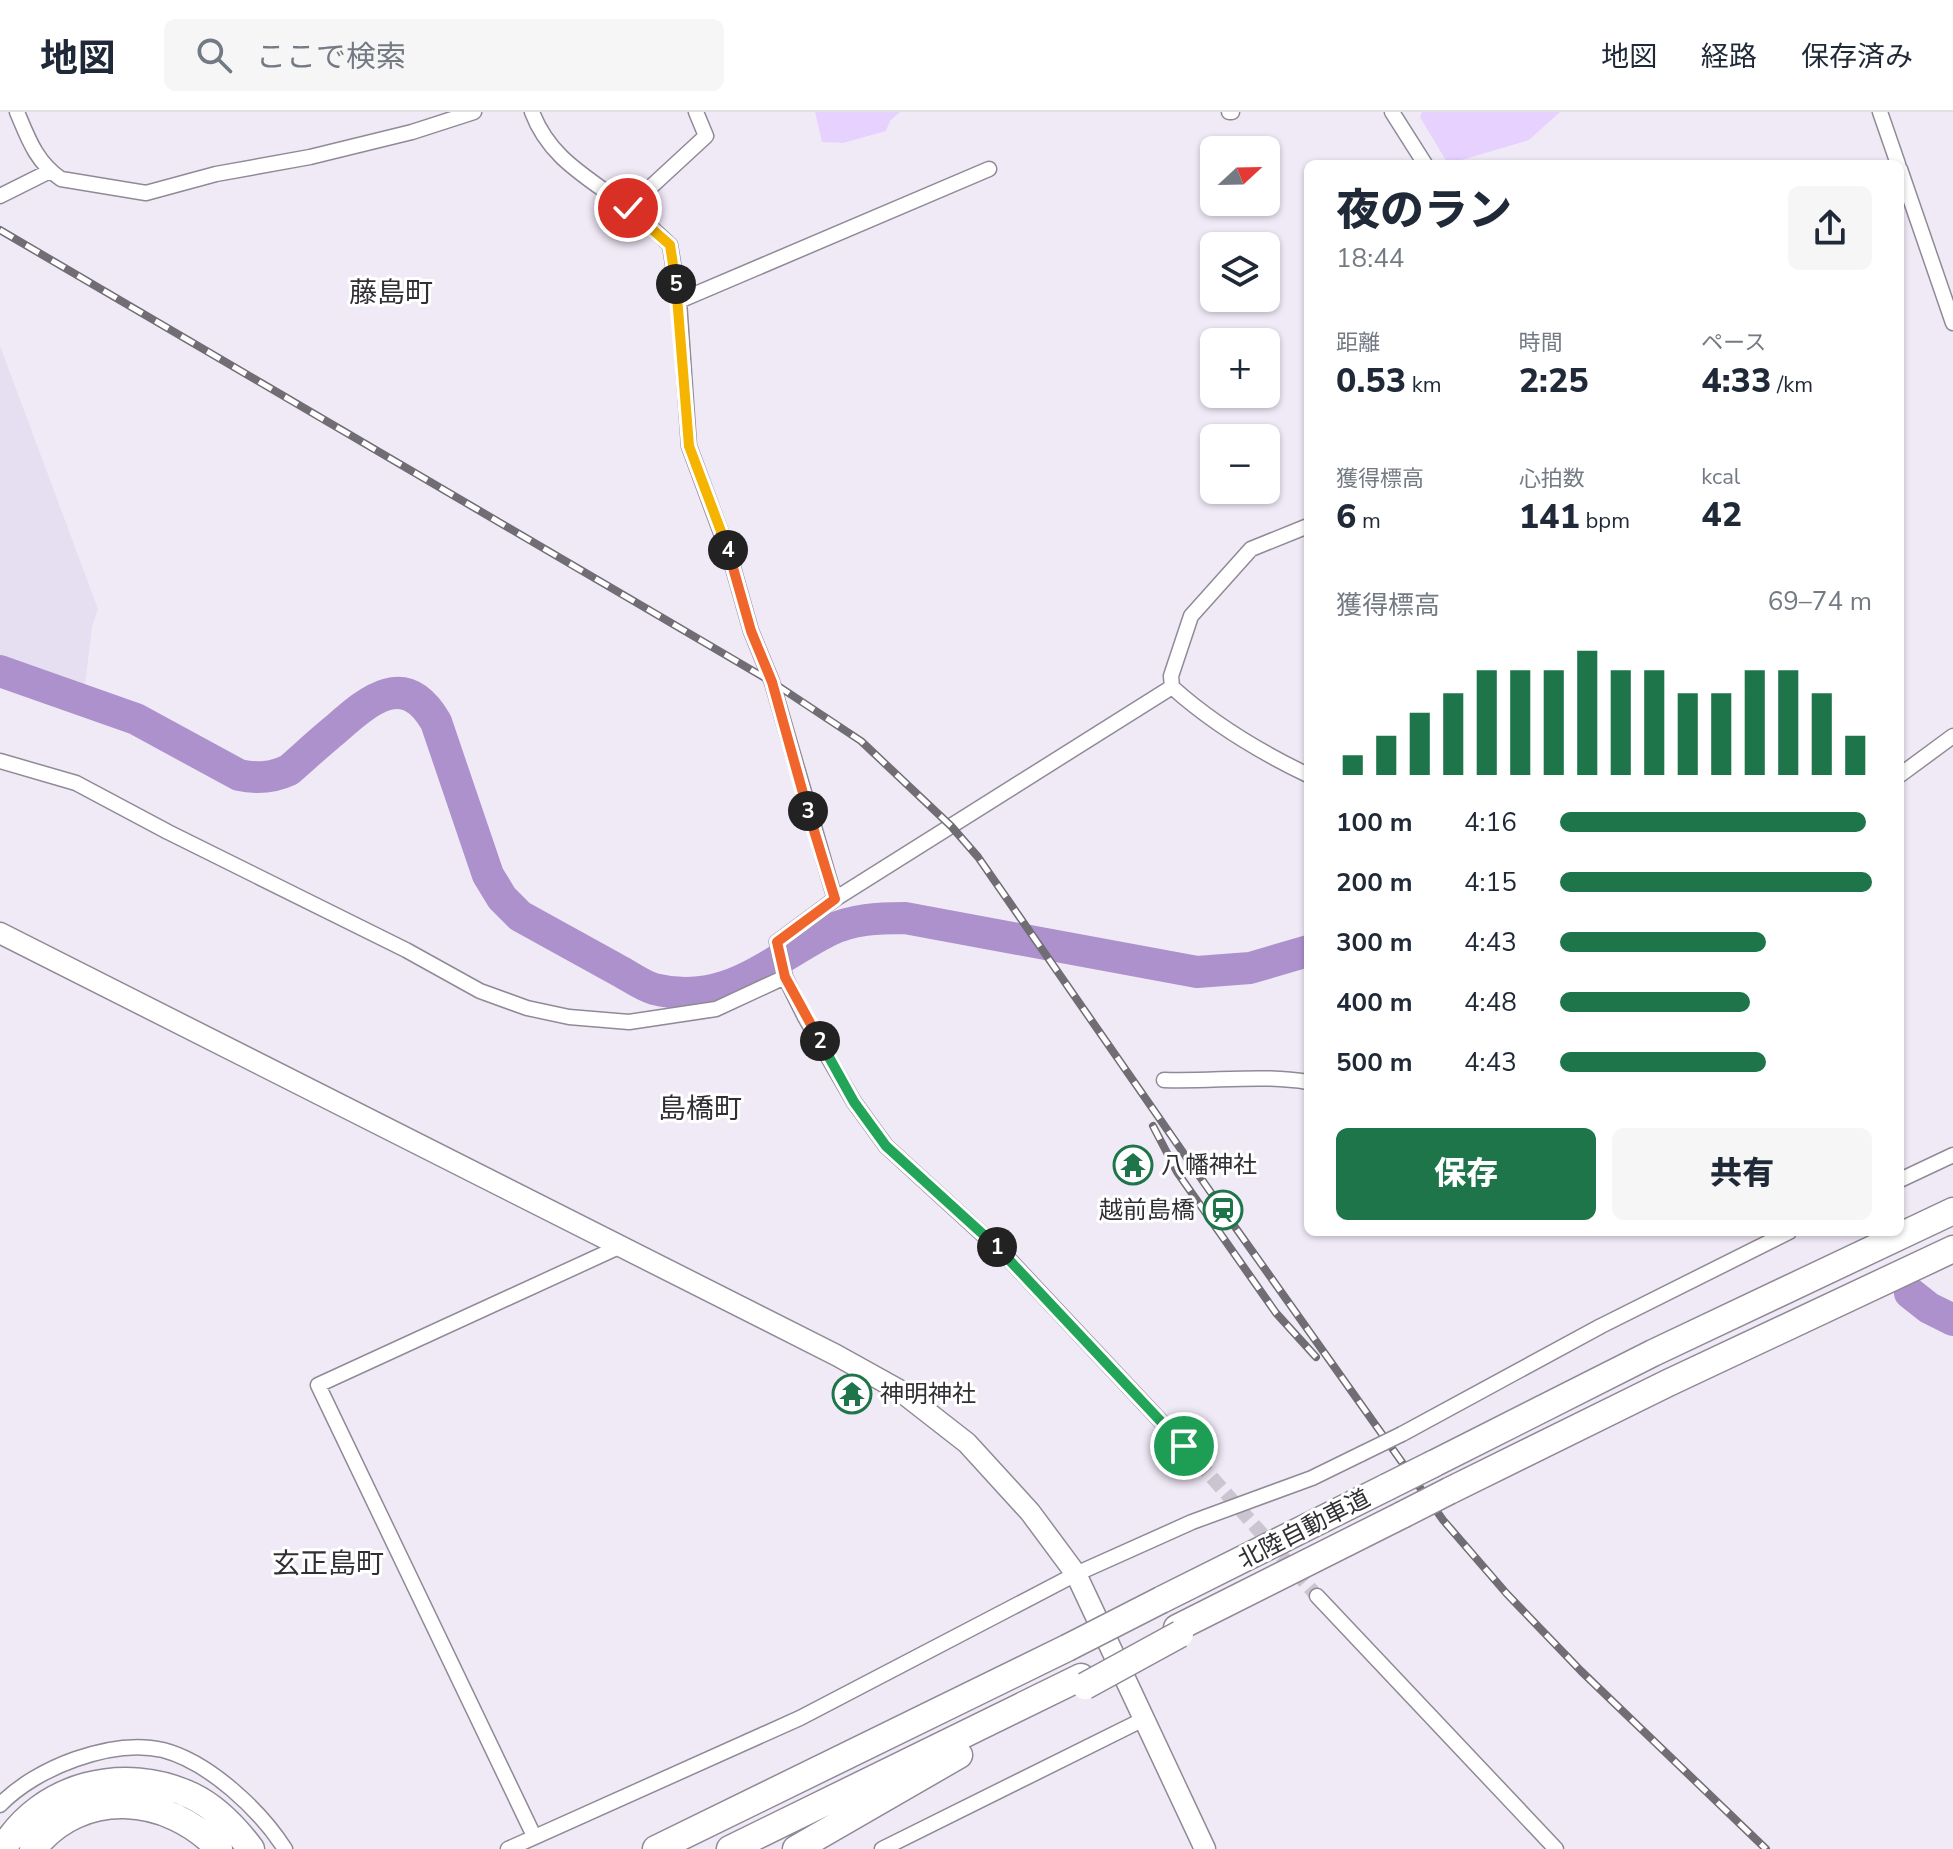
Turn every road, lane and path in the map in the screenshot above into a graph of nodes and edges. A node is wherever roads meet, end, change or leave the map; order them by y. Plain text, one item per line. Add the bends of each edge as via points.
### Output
1 (17, 112) edge
2 (474, 112) edge
3 (532, 112) edge
4 (696, 112) edge
5 (1392, 112) edge
6 (1880, 112) edge
7 (1422, 160) edge
8 (1897, 160) edge
9 (989, 169) dead end
10 (50, 171) junction
11 (1904, 181) edge
12 (0, 196) edge
13 (628, 208) junction
14 (679, 301) junction
15 (1953, 323) edge
16 (1304, 528) edge
17 (1172, 687) junction
18 (1953, 736) edge
19 (0, 761) edge
20 (1904, 772) edge
21 (1304, 773) edge
22 (835, 899) junction
23 (0, 933) edge
24 (782, 965) junction
25 (1164, 1080) dead end
26 (1304, 1081) edge
27 (1953, 1155) edge
28 (1904, 1178) edge
29 (1953, 1211) edge
30 (1904, 1234) edge
31 (1781, 1236) edge
32 (1900, 1236) edge
33 (621, 1246) junction
34 (1953, 1249) edge
35 (1184, 1446) tunnel mouth
36 (1076, 1574) junction
37 (1317, 1596) tunnel mouth
38 (1083, 1682) junction
39 (1144, 1719) junction
40 (0, 1805) edge
41 (716, 1820) junction
42 (534, 1836) junction
43 (3, 1849) edge
44 (33, 1849) edge
45 (219, 1849) edge
46 (251, 1849) edge
47 (285, 1849) edge
48 (508, 1849) edge
49 (640, 1849) edge
50 (656, 1849) edge
51 (730, 1849) edge
52 (796, 1849) edge
53 (882, 1849) edge
54 (1205, 1849) edge
55 (1556, 1849) edge

1 - 10 street via 36,155
2 - 10 street via 412,132 146,193 61,179
3 - 13 street via 538,129 572,170
4 - 13 street via 706,136
5 - 7 street
6 - 8 street
9 - 14 street
10 - 12 street
11 - 15 street
13 - 14 street via 670,245
14 - 22 street via 689,446 772,682
16 - 17 street via 1251,549 1191,616
17 - 21 street via 1268,755
17 - 22 street
18 - 20 street
19 - 24 street via 76,783 480,991 527,1008 629,1022 716,1009
22 - 24 street via 777,942
23 - 33 street
24 - 35 street via 854,1102 886,1146 1004,1254
25 - 26 street
27 - 28 street
29 - 30 highway, 北陸自動車道, bridge
31 - 36 street, bridge via 1312,1478 1192,1522
32 - 41 highway, 北陸自動車道, bridge via 1653,1353
33 - 36 street via 836,1355 919,1404 967,1443 1007,1486
33 - 42 street via 318,1385
34 - 38 highway, 北陸自動車道, bridge via 1449,1491
36 - 39 street
36 - 42 street via 800,1718
37 - 55 street
38 - 51 highway, 北陸自動車道
38 - 52 highway
39 - 53 street
39 - 54 street
40 - 47 street via 39,1773 68,1760 130,1749 163,1750 229,1787
41 - 49 highway
41 - 50 highway, 北陸自動車道
42 - 48 street
43 - 46 highway via 28,1817 49,1801 105,1781 165,1786 193,1797 222,1817
44 - 45 highway via 54,1827 77,1815 104,1806 133,1805 160,1809

